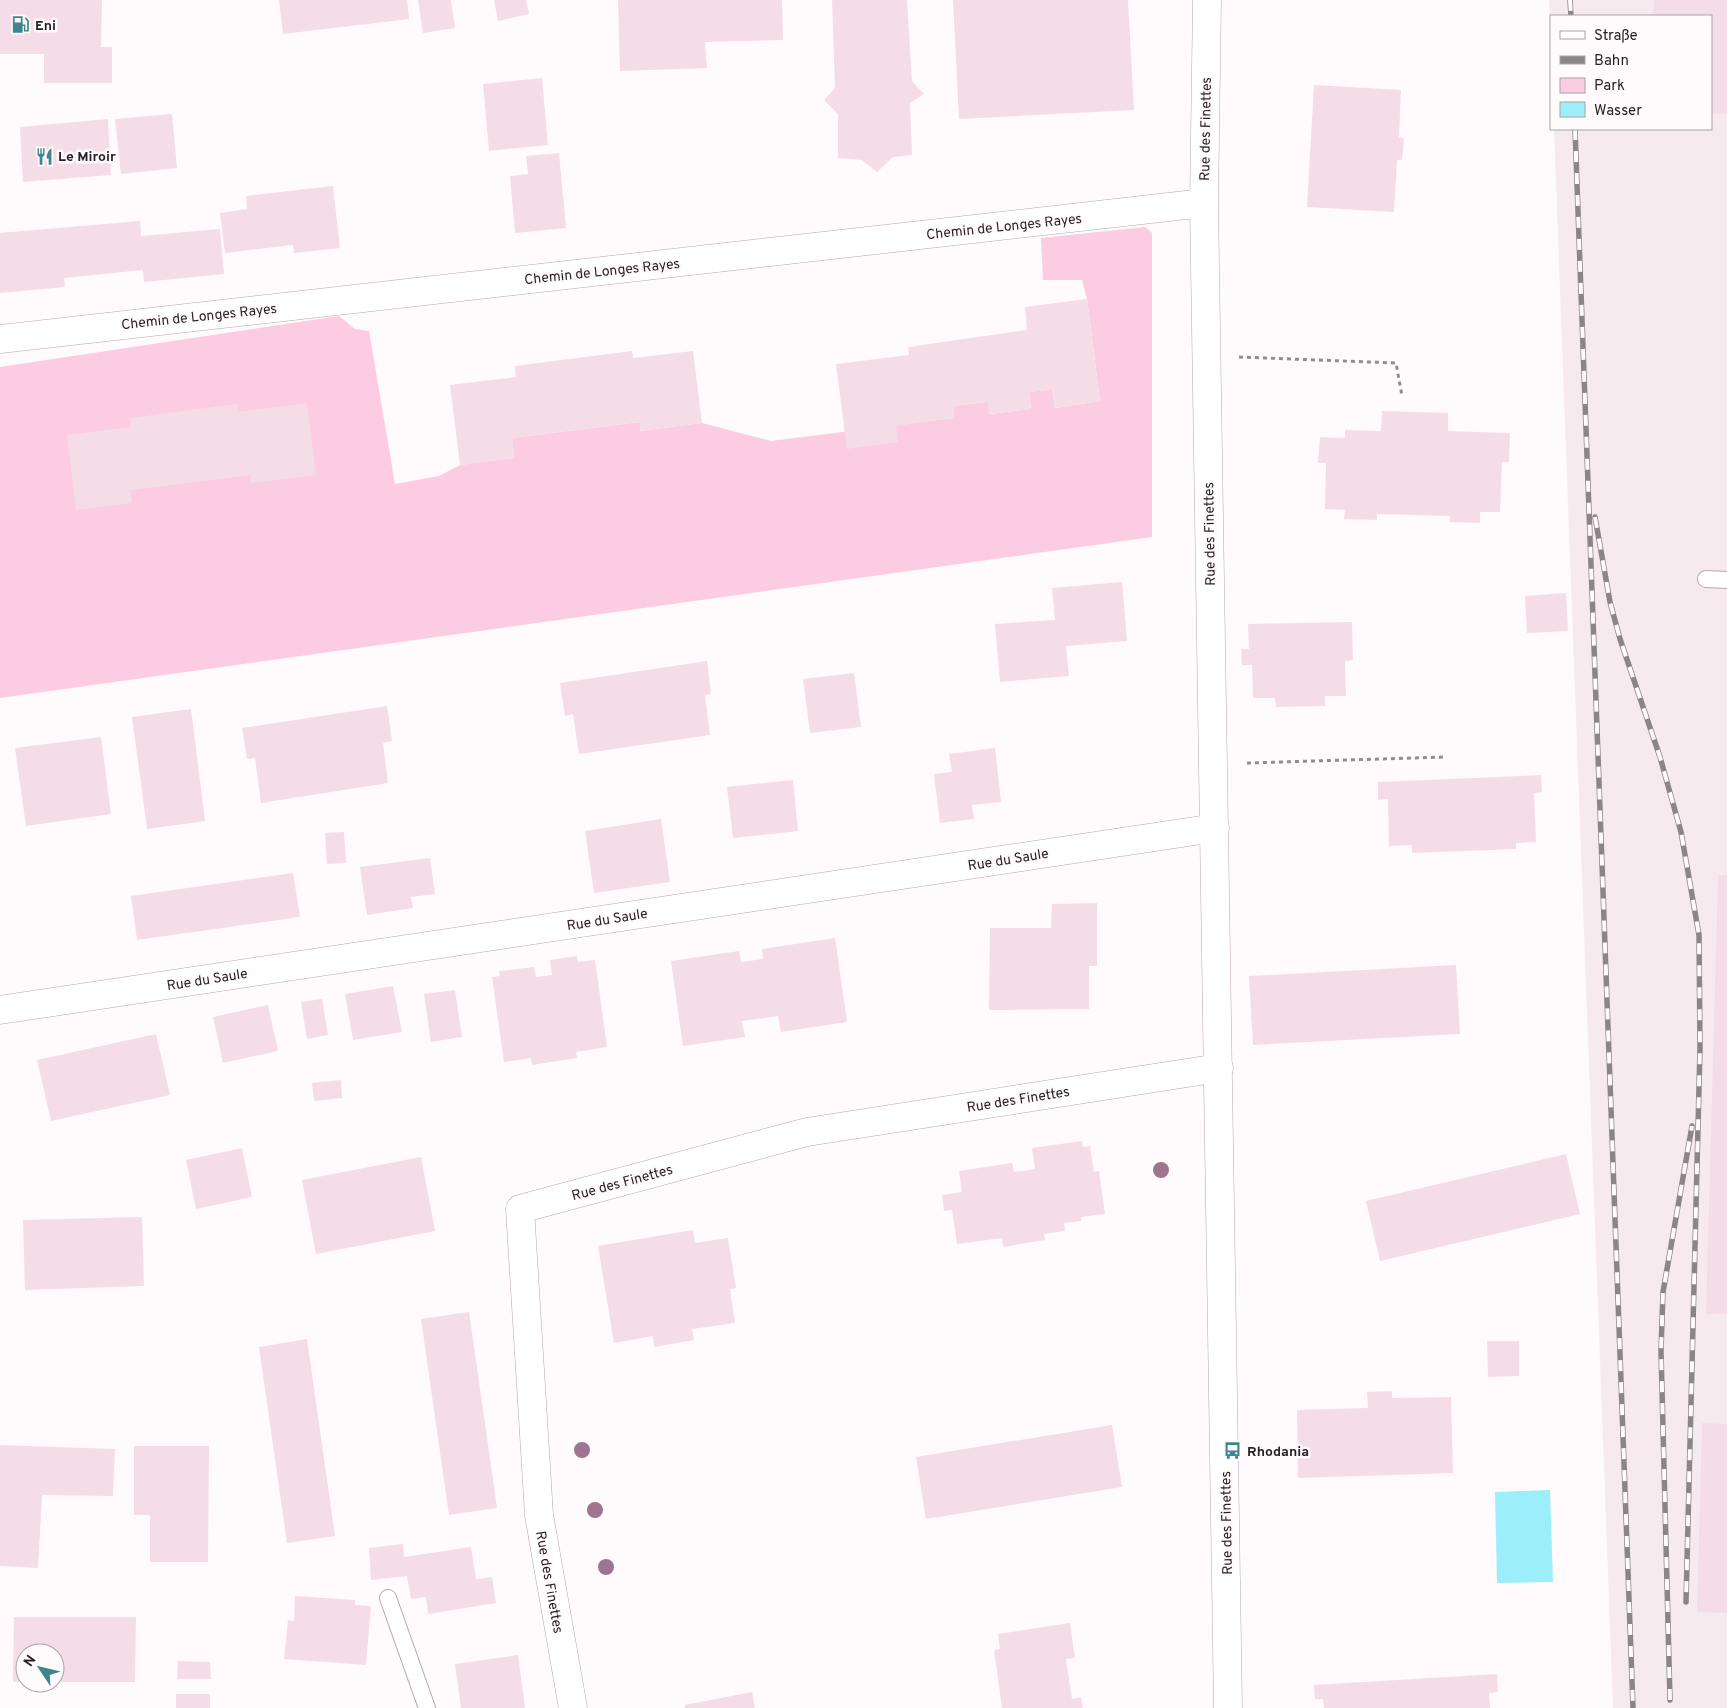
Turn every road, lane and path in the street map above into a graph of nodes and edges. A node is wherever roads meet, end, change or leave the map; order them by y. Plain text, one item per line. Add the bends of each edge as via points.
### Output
1 (1207, 0) edge
2 (1204, 203) junction
3 (0, 339) edge
4 (1206, 355) junction
5 (1402, 396) dead end
6 (1706, 579) dead end
7 (1727, 580) edge
8 (1446, 756) dead end
9 (1214, 764) junction
10 (1214, 828) junction
11 (0, 1010) edge
12 (1219, 1068) junction
13 (388, 1598) dead end
14 (427, 1708) edge
15 (573, 1708) edge
16 (1228, 1708) edge

1 - 2 street, Rue des Finettes
2 - 3 street, Chemin de Longes Rayes
2 - 4 street, Rue des Finettes
4 - 5 path via 1396,363
4 - 9 street, Rue des Finettes
6 - 7 lane
8 - 9 path
9 - 10 street, Rue des Finettes
10 - 11 street, Rue du Saule
10 - 12 street, Rue des Finettes
12 - 15 street, Rue des Finettes via 807,1132 520,1209 539,1515
12 - 16 street, Rue des Finettes
13 - 14 lane

